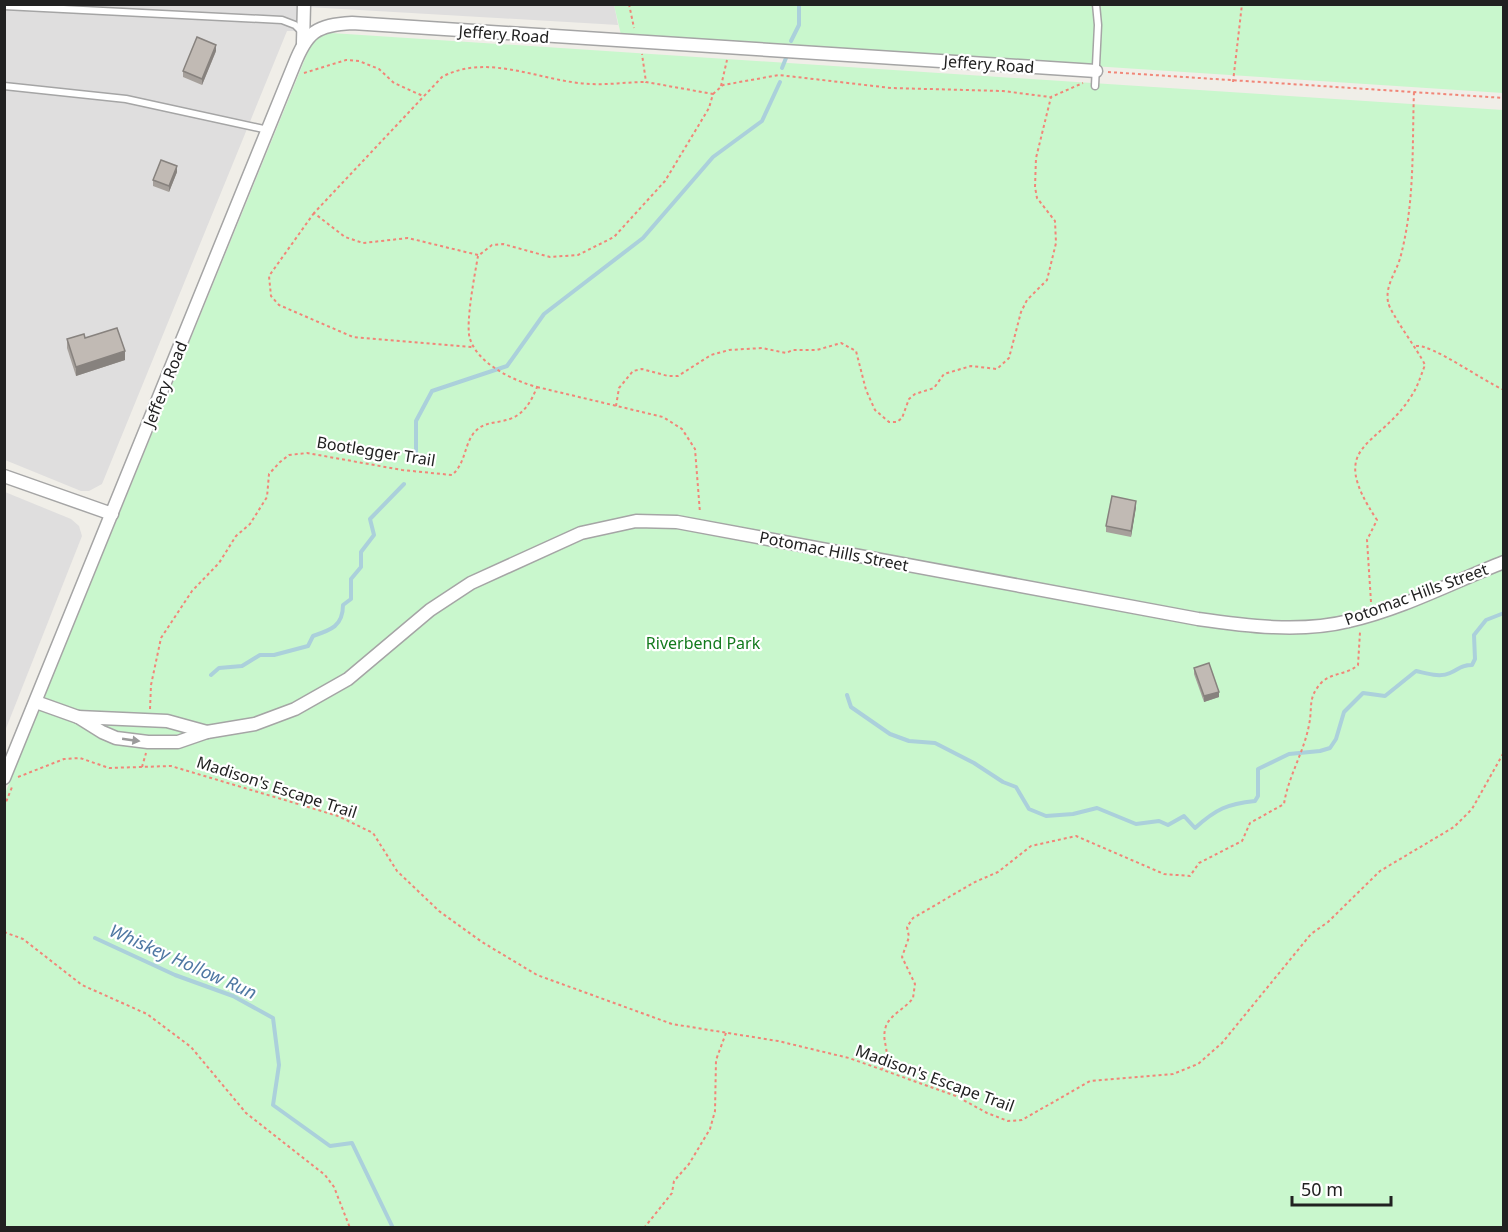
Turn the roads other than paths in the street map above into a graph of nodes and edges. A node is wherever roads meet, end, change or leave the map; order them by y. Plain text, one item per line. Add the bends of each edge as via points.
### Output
1 (304, 4) edge
2 (1096, 4) edge
3 (4, 6) edge
4 (303, 39) junction
5 (1096, 74) junction
6 (4, 86) edge
7 (1095, 86) dead end
8 (268, 130) junction
9 (4, 476) edge
10 (112, 514) junction
11 (1503, 562) edge
12 (36, 702) junction
13 (78, 717) junction
14 (207, 732) junction
15 (4, 778) edge

1 - 4 street
2 - 5 lane
3 - 4 lane via 282,20 295,25
4 - 5 street, Jeffery Road via 326,26 352,23
4 - 8 street, Jeffery Road
5 - 7 lane
6 - 8 lane via 126,99
8 - 10 street, Jeffery Road
9 - 10 street
10 - 12 street, Jeffery Road
11 - 14 street, Potomac Hills Street via 1347,622 1311,626 1226,623 702,527 660,520 636,521 581,533 471,583 430,610 322,696 255,724
12 - 13 street, Potomac Hills Street
12 - 15 street, Jeffery Road
13 - 14 street, Potomac Hills Street via 150,720 184,724
13 -> 14 street, Potomac Hills Street via 116,738 148,742 178,742

